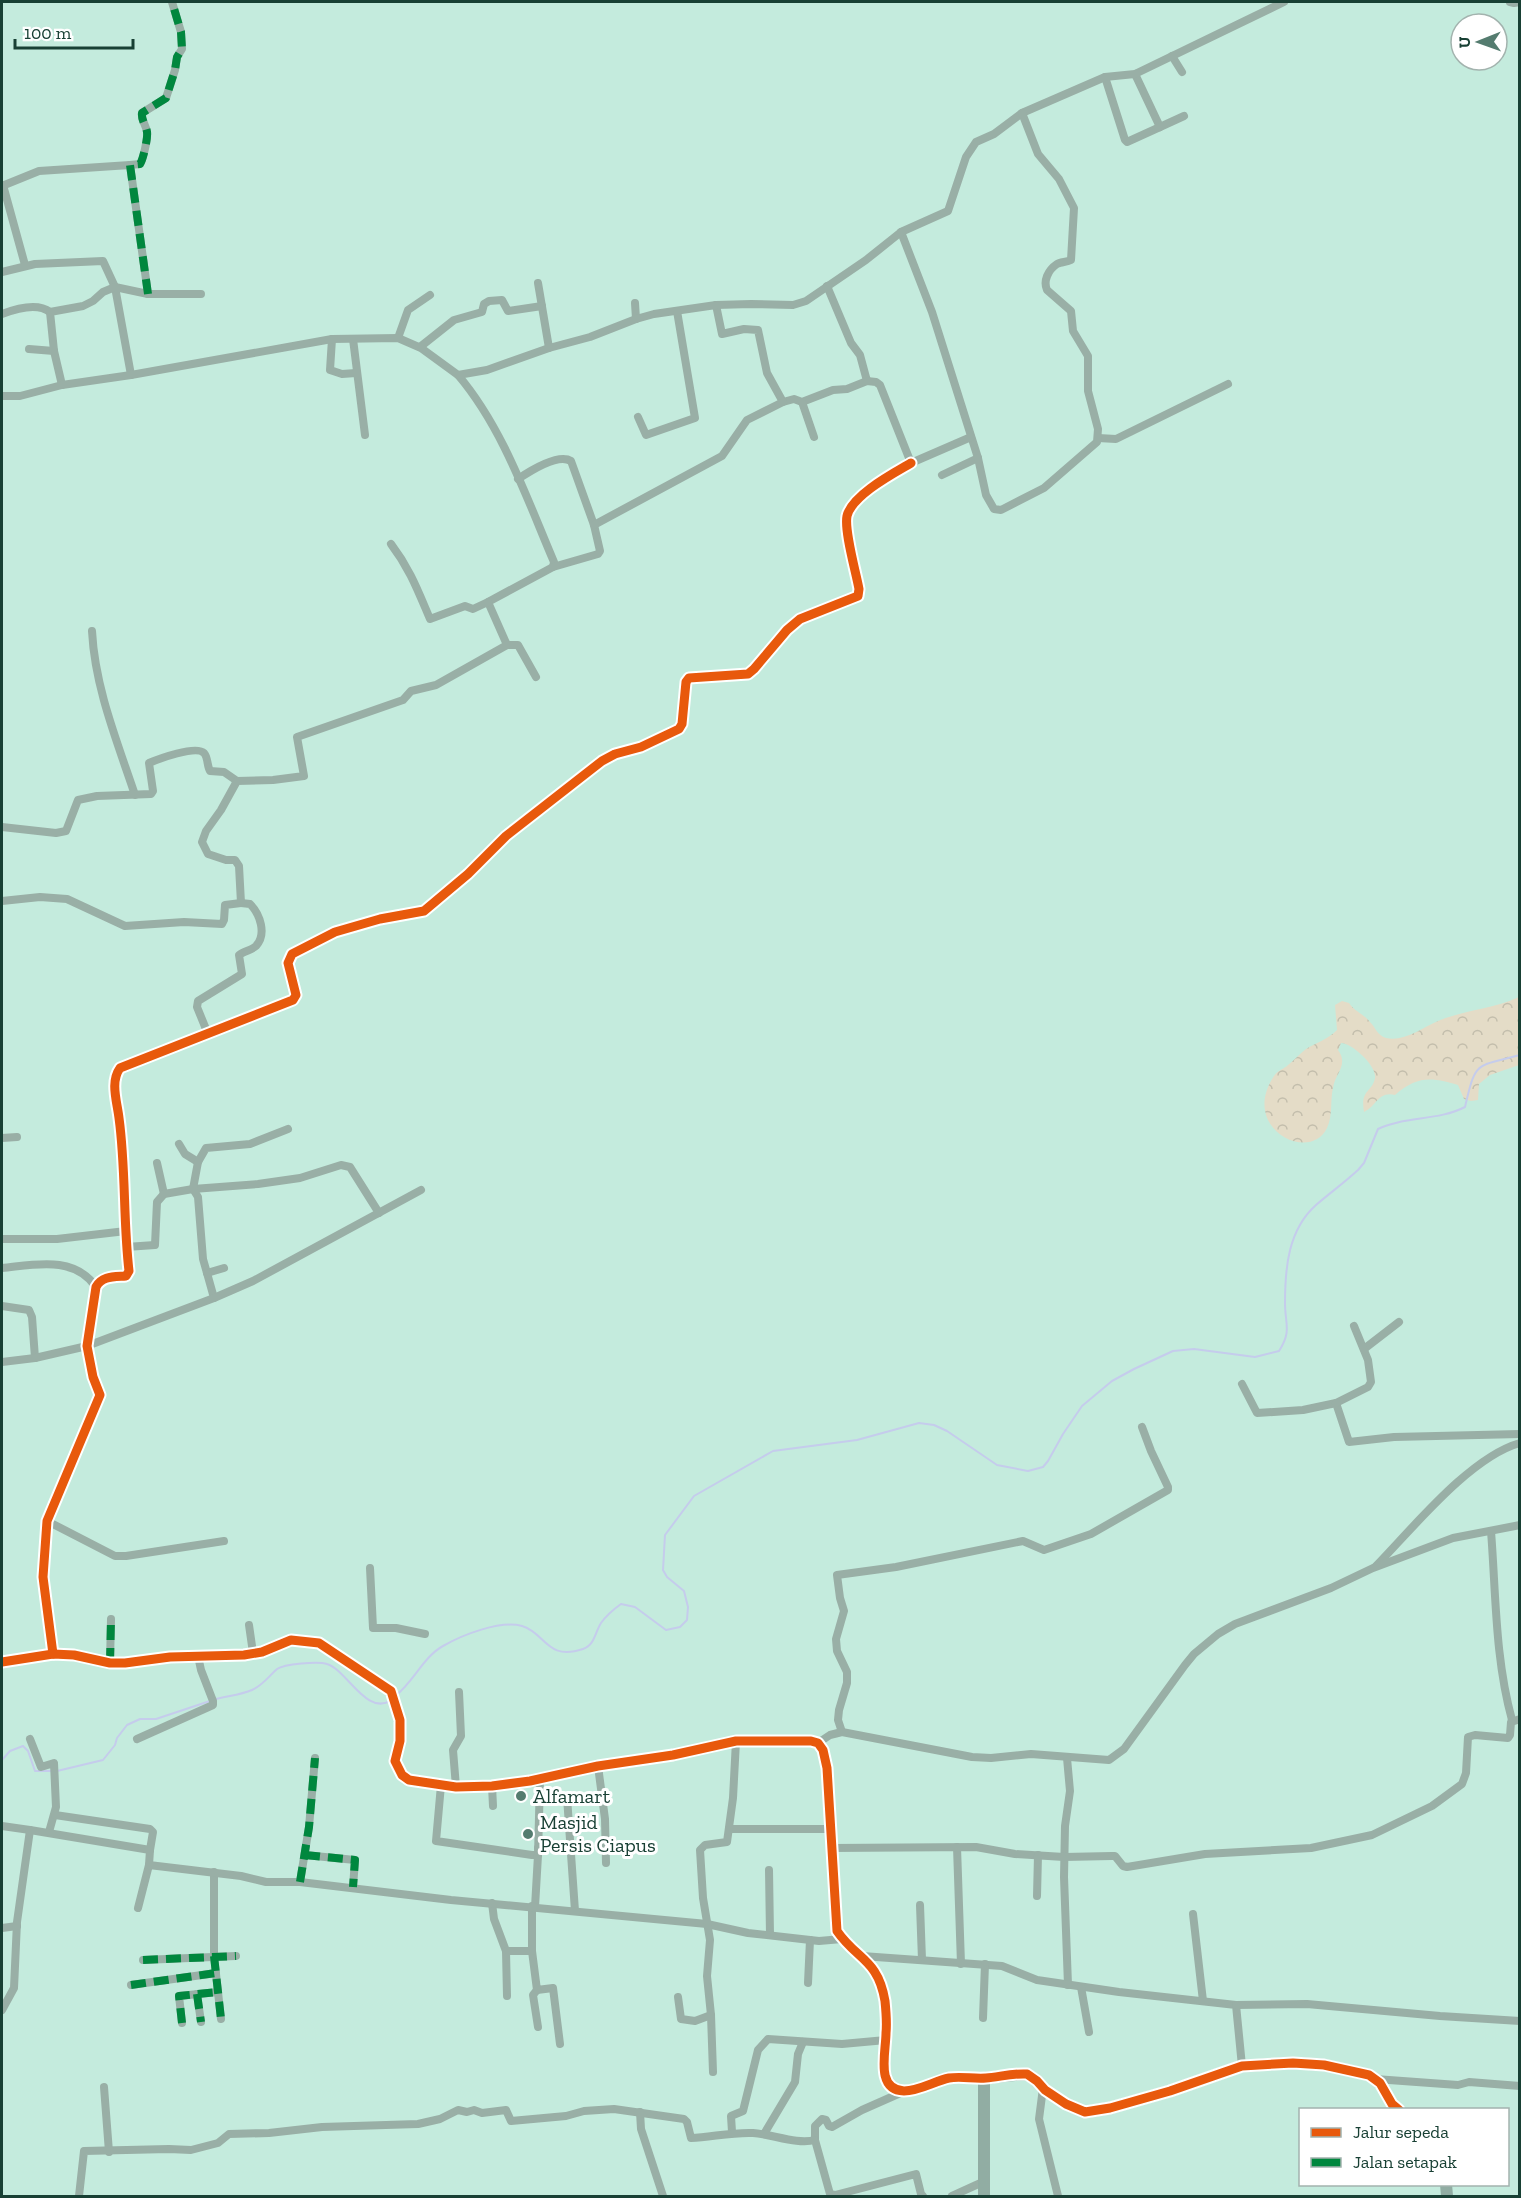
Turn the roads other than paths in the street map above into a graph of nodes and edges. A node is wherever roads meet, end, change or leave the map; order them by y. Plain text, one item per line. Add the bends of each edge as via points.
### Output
1 (172, 2) edge
2 (1284, 2) edge
3 (1510, 2) edge
4 (1520, 2) edge
5 (1172, 56) junction
6 (1182, 72) dead end
7 (1135, 74) junction
8 (1105, 77) junction
9 (1022, 113) junction
10 (1184, 116) dead end
11 (1160, 127) junction
12 (130, 165) junction
13 (2, 186) edge
14 (902, 232) junction
15 (25, 266) junction
16 (2, 273) edge
17 (538, 283) dead end
18 (827, 286) junction
19 (115, 287) junction
20 (148, 294) junction
21 (201, 294) dead end
22 (430, 295) dead end
23 (635, 303) dead end
24 (716, 305) junction
25 (542, 306) junction
26 (50, 312) junction
27 (677, 312) junction
28 (2, 314) edge
29 (636, 319) junction
30 (398, 338) junction
31 (332, 339) junction
32 (353, 339) junction
33 (420, 347) junction
34 (549, 348) junction
35 (29, 349) dead end
36 (54, 351) junction
37 (356, 373) junction
38 (130, 375) junction
39 (458, 375) junction
40 (867, 381) junction
41 (1228, 384) dead end
42 (62, 385) junction
43 (2, 396) edge
44 (783, 402) junction
45 (802, 402) junction
46 (638, 417) dead end
47 (365, 435) dead end
48 (814, 437) dead end
49 (971, 437) junction
50 (1098, 438) junction
51 (978, 458) junction
52 (911, 463) junction
53 (942, 475) dead end
54 (518, 478) junction
55 (594, 525) junction
56 (391, 544) dead end
57 (553, 567) junction
58 (488, 602) junction
59 (92, 631) dead end
60 (507, 645) junction
61 (536, 676) dead end
62 (237, 781) junction
63 (135, 795) junction
64 (2, 827) edge
65 (2, 901) edge
66 (241, 903) junction
67 (208, 1034) junction
68 (288, 1129) dead end
69 (17, 1137) dead end
70 (2, 1138) edge
71 (179, 1144) dead end
72 (198, 1162) junction
73 (157, 1163) dead end
74 (193, 1189) junction
75 (422, 1190) dead end
76 (164, 1194) junction
77 (379, 1213) junction
78 (126, 1231) junction
79 (2, 1239) edge
80 (126, 1247) junction
81 (2, 1268) edge
82 (224, 1268) dead end
83 (207, 1273) junction
84 (96, 1287) junction
85 (214, 1298) junction
86 (2, 1306) edge
87 (1399, 1322) dead end
88 (1354, 1326) dead end
89 (87, 1346) junction
90 (1364, 1349) junction
91 (35, 1358) junction
92 (2, 1362) edge
93 (1242, 1384) dead end
94 (1336, 1402) junction
95 (1142, 1427) dead end
96 (1520, 1434) edge
97 (1520, 1443) edge
98 (46, 1521) junction
99 (1520, 1526) edge
100 (1491, 1531) junction
101 (224, 1541) dead end
102 (370, 1568) dead end
103 (1373, 1568) junction
104 (111, 1619) dead end
105 (249, 1625) dead end
106 (425, 1634) dead end
107 (253, 1653) junction
108 (52, 1654) junction
109 (198, 1656) junction
110 (2, 1662) edge
111 (110, 1663) junction
112 (459, 1692) dead end
113 (1516, 1720) edge
114 (842, 1732) junction
115 (30, 1739) dead end
116 (137, 1739) dead end
117 (736, 1741) junction
118 (818, 1743) junction
119 (315, 1758) dead end
120 (1067, 1758) junction
121 (598, 1766) junction
122 (540, 1779) junction
123 (441, 1785) junction
124 (492, 1786) junction
125 (456, 1787) junction
126 (567, 1797) dead end
127 (493, 1806) dead end
128 (55, 1815) junction
129 (2, 1826) edge
130 (729, 1829) junction
131 (831, 1829) junction
132 (30, 1830) junction
133 (50, 1832) junction
134 (571, 1846) junction
135 (957, 1847) junction
136 (831, 1848) junction
137 (150, 1850) junction
138 (538, 1851) junction
139 (305, 1855) junction
140 (1038, 1855) junction
141 (1064, 1857) junction
142 (606, 1863) dead end
143 (149, 1865) junction
144 (769, 1870) dead end
145 (214, 1872) junction
146 (300, 1882) junction
147 (353, 1887) junction
148 (1037, 1896) dead end
149 (492, 1903) junction
150 (920, 1905) dead end
151 (533, 1906) junction
152 (138, 1908) dead end
153 (575, 1911) junction
154 (1193, 1914) dead end
155 (706, 1924) junction
156 (17, 1926) junction
157 (2, 1928) edge
158 (770, 1935) junction
159 (842, 1938) junction
160 (810, 1940) junction
161 (506, 1951) junction
162 (532, 1951) junction
163 (214, 1956) junction
164 (236, 1956) dead end
165 (862, 1956) junction
166 (142, 1959) dead end
167 (922, 1960) junction
168 (961, 1964) junction
169 (985, 1964) junction
170 (216, 1973) junction
171 (808, 1983) dead end
172 (131, 1985) dead end
173 (1068, 1985) junction
174 (1081, 1987) junction
175 (537, 1990) junction
176 (218, 1992) junction
177 (197, 1994) junction
178 (507, 1996) dead end
179 (678, 1997) dead end
180 (1203, 2001) junction
181 (1236, 2004) junction
182 (2, 2010) edge
183 (711, 2015) junction
184 (984, 2018) dead end
185 (221, 2019) dead end
186 (1520, 2021) edge
187 (201, 2022) dead end
188 (182, 2023) dead end
189 (538, 2027) dead end
190 (1089, 2032) dead end
191 (886, 2040) junction
192 (803, 2042) junction
193 (560, 2043) dead end
194 (1242, 2066) junction
195 (713, 2072) dead end
196 (984, 2078) junction
197 (1375, 2079) junction
198 (1520, 2086) edge
199 (104, 2087) dead end
200 (1043, 2088) junction
201 (906, 2091) junction
202 (1398, 2108) edge
203 (640, 2112) junction
204 (732, 2132) junction
205 (764, 2134) junction
206 (815, 2140) junction
207 (109, 2152) junction
208 (985, 2181) junction
209 (79, 2196) edge
210 (663, 2196) edge
211 (923, 2196) edge
212 (952, 2196) edge
213 (984, 2196) edge
214 (1058, 2196) edge

1 - 12 street via 182,49 165,98 142,113 147,140 142,164
2 - 5 street
3 - 4 street
5 - 6 street
5 - 7 street
7 - 8 street
7 - 11 street
8 - 9 street
8 - 11 street via 1127,142
9 - 14 street via 976,142 966,157 948,211
9 - 50 street via 1038,154 1059,179 1074,208 1071,260 1056,264 1045,286 1071,311 1073,331 1088,356 1088,391
10 - 11 street
12 - 13 street via 39,171
12 - 20 street
13 - 15 street
14 - 18 street
14 - 49 street via 936,323
15 - 16 street
15 - 19 street via 101,260
17 - 25 street
18 - 24 street via 793,305
18 - 40 street via 860,355
19 - 20 street
19 - 26 street via 83,306
19 - 38 street
20 - 21 street
22 - 30 street via 408,310
23 - 29 street
24 - 27 street
24 - 44 street via 722,334 758,330 766,373
25 - 33 street via 508,311 502,300 489,301 482,312 454,320
25 - 34 street
26 - 28 street via 34,307
26 - 36 street
27 - 29 street
27 - 46 street via 695,418 646,435
29 - 34 street
30 - 32 street
30 - 33 street
31 - 32 street
31 - 37 street via 330,370
31 - 38 street
32 - 37 street
33 - 39 street
34 - 39 street via 487,370
35 - 36 street
36 - 42 street
37 - 47 street
38 - 42 street
39 - 54 street via 487,417
40 - 45 street
40 - 52 street via 879,384
41 - 50 street via 1116,439
42 - 43 street via 20,396
44 - 45 street
44 - 55 street via 747,420 722,456
45 - 48 street
49 - 51 street
49 - 52 street
50 - 51 street via 1094,446 1044,488 998,511 986,495
51 - 53 street
52 - 67 street via 874,485 849,511 847,524 858,596 800,618 748,674 687,680 679,729 602,761 506,836 424,911 338,931 292,954 288,963 296,995 293,1000
54 - 55 street via 550,462 570,460
54 - 57 street
55 - 57 street via 599,553
56 - 58 street via 407,565 430,618
57 - 58 street
58 - 60 street
59 - 63 street via 102,698
60 - 61 street via 518,645
60 - 62 street via 450,679 411,691 403,700 297,736 304,776
62 - 63 street via 224,772 210,771 205,754 192,750 149,763 153,792
62 - 66 street via 202,843 213,856 238,863
63 - 64 street via 78,800 64,832
65 - 66 street via 28,897 67,899 125,926 222,924 225,905
66 - 67 street via 250,904 258,912 259,941 239,956 242,974 198,1001
67 - 78 street via 120,1068 116,1074
68 - 72 street via 250,1144 211,1146 203,1151
69 - 70 street
71 - 72 street via 185,1154
72 - 74 street
73 - 76 street
74 - 76 street
74 - 77 street via 289,1179 345,1165 353,1171
74 - 83 street via 198,1197
75 - 77 street
76 - 80 street via 157,1202 157,1243
77 - 85 street
78 - 79 street via 57,1239
78 - 80 street
80 - 84 street via 128,1274 105,1278
81 - 84 street via 57,1263
82 - 83 street
83 - 85 street
84 - 89 street
85 - 89 street
86 - 91 street via 29,1310
87 - 90 street
88 - 90 street
89 - 91 street
89 - 98 street via 100,1395
90 - 94 street via 1370,1385
91 - 92 street
93 - 94 street via 1257,1413
94 - 96 street via 1351,1443 1394,1437
95 - 114 street via 1168,1490 1094,1533 1044,1550 1023,1541 837,1575 844,1611 836,1639 837,1651 847,1683 838,1720
97 - 103 street via 1495,1452 1456,1483
98 - 101 street via 121,1556
98 - 108 street via 43,1577
99 - 100 street
100 - 103 street via 1453,1538
100 - 113 street via 1497,1647
102 - 106 street via 373,1628
103 - 120 street via 1218,1634 1194,1654 1124,1749 1104,1761
104 - 111 street
105 - 107 street
107 - 109 street
107 - 123 street via 291,1640 319,1643 391,1691 399,1712 401,1731 395,1761 402,1775 409,1780
108 - 110 street
108 - 111 street
109 - 111 street
109 - 116 street via 212,1706
112 - 125 street via 462,1734 455,1747
113 - 141 street via 1508,1738 1468,1737 1465,1779 1457,1790 1372,1835 1311,1848 1205,1854 1133,1867 1123,1866 1115,1856
114 - 118 street
114 - 120 street via 972,1756
115 - 128 street via 41,1767 54,1763
117 - 118 street
117 - 121 street
117 - 130 street
118 - 131 street via 827,1768
119 - 139 street
120 - 141 street via 1070,1791
121 - 122 street
121 - 142 street
122 - 124 street
122 - 138 street
123 - 125 street
123 - 138 street via 436,1841
124 - 125 street
124 - 127 street
126 - 134 street
128 - 133 street
128 - 137 street via 150,1829
129 - 132 street
130 - 131 street
130 - 155 street via 727,1842 705,1845 700,1850
131 - 136 street
132 - 133 street
132 - 156 street
133 - 137 street
134 - 138 street
134 - 153 street
135 - 136 street
135 - 140 street
135 - 168 street
136 - 159 street via 834,1919
137 - 143 street
138 - 151 street
139 - 146 street
139 - 147 street via 355,1860
140 - 141 street
140 - 148 street
141 - 173 street
143 - 145 street
143 - 152 street
144 - 158 street
145 - 146 street via 266,1882
145 - 163 street
146 - 147 street
147 - 149 street
149 - 151 street
149 - 161 street
150 - 167 street
151 - 153 street
151 - 162 street
153 - 155 street
154 - 180 street
155 - 158 street
155 - 183 street via 710,1940 707,1976
156 - 157 street
156 - 182 street via 14,1988
158 - 160 street
159 - 160 street
159 - 165 street
160 - 171 street
161 - 162 street
161 - 178 street
162 - 175 street
163 - 164 street
163 - 166 street
163 - 170 street
165 - 167 street
165 - 191 street via 871,1964 880,1984 885,2002
167 - 168 street
168 - 169 street
169 - 173 street
169 - 184 street
170 - 172 street
170 - 176 street
173 - 174 street
174 - 180 street
174 - 190 street
175 - 189 street via 533,1995
175 - 193 street via 553,1988
176 - 177 street
176 - 185 street
177 - 187 street
177 - 188 street via 179,1996
179 - 183 street via 681,2019 695,2021
180 - 181 street
181 - 186 street via 1307,2004
181 - 194 street
183 - 195 street
191 - 192 street
191 - 201 street via 885,2076 889,2085
192 - 204 street via 774,2039 762,2043 742,2112 731,2116
192 - 205 street via 795,2082
194 - 197 street via 1324,2065 1358,2071
194 - 200 street via 1096,2111 1075,2109
196 - 200 street via 1027,2074
196 - 201 street via 947,2079
196 - 208 street
197 - 198 street
197 - 202 street
199 - 207 street
200 - 214 street via 1039,2119
201 - 206 street via 832,2127 822,2119 815,2126
203 - 204 street via 686,2120 691,2138
203 - 207 street via 584,2111 511,2121 506,2110 460,2110 418,2124 229,2134 218,2143 190,2150
203 - 210 street via 641,2129
204 - 205 street
205 - 206 street via 804,2142
206 - 211 street via 830,2194 916,2174
207 - 209 street via 84,2151
208 - 212 street
208 - 213 street

